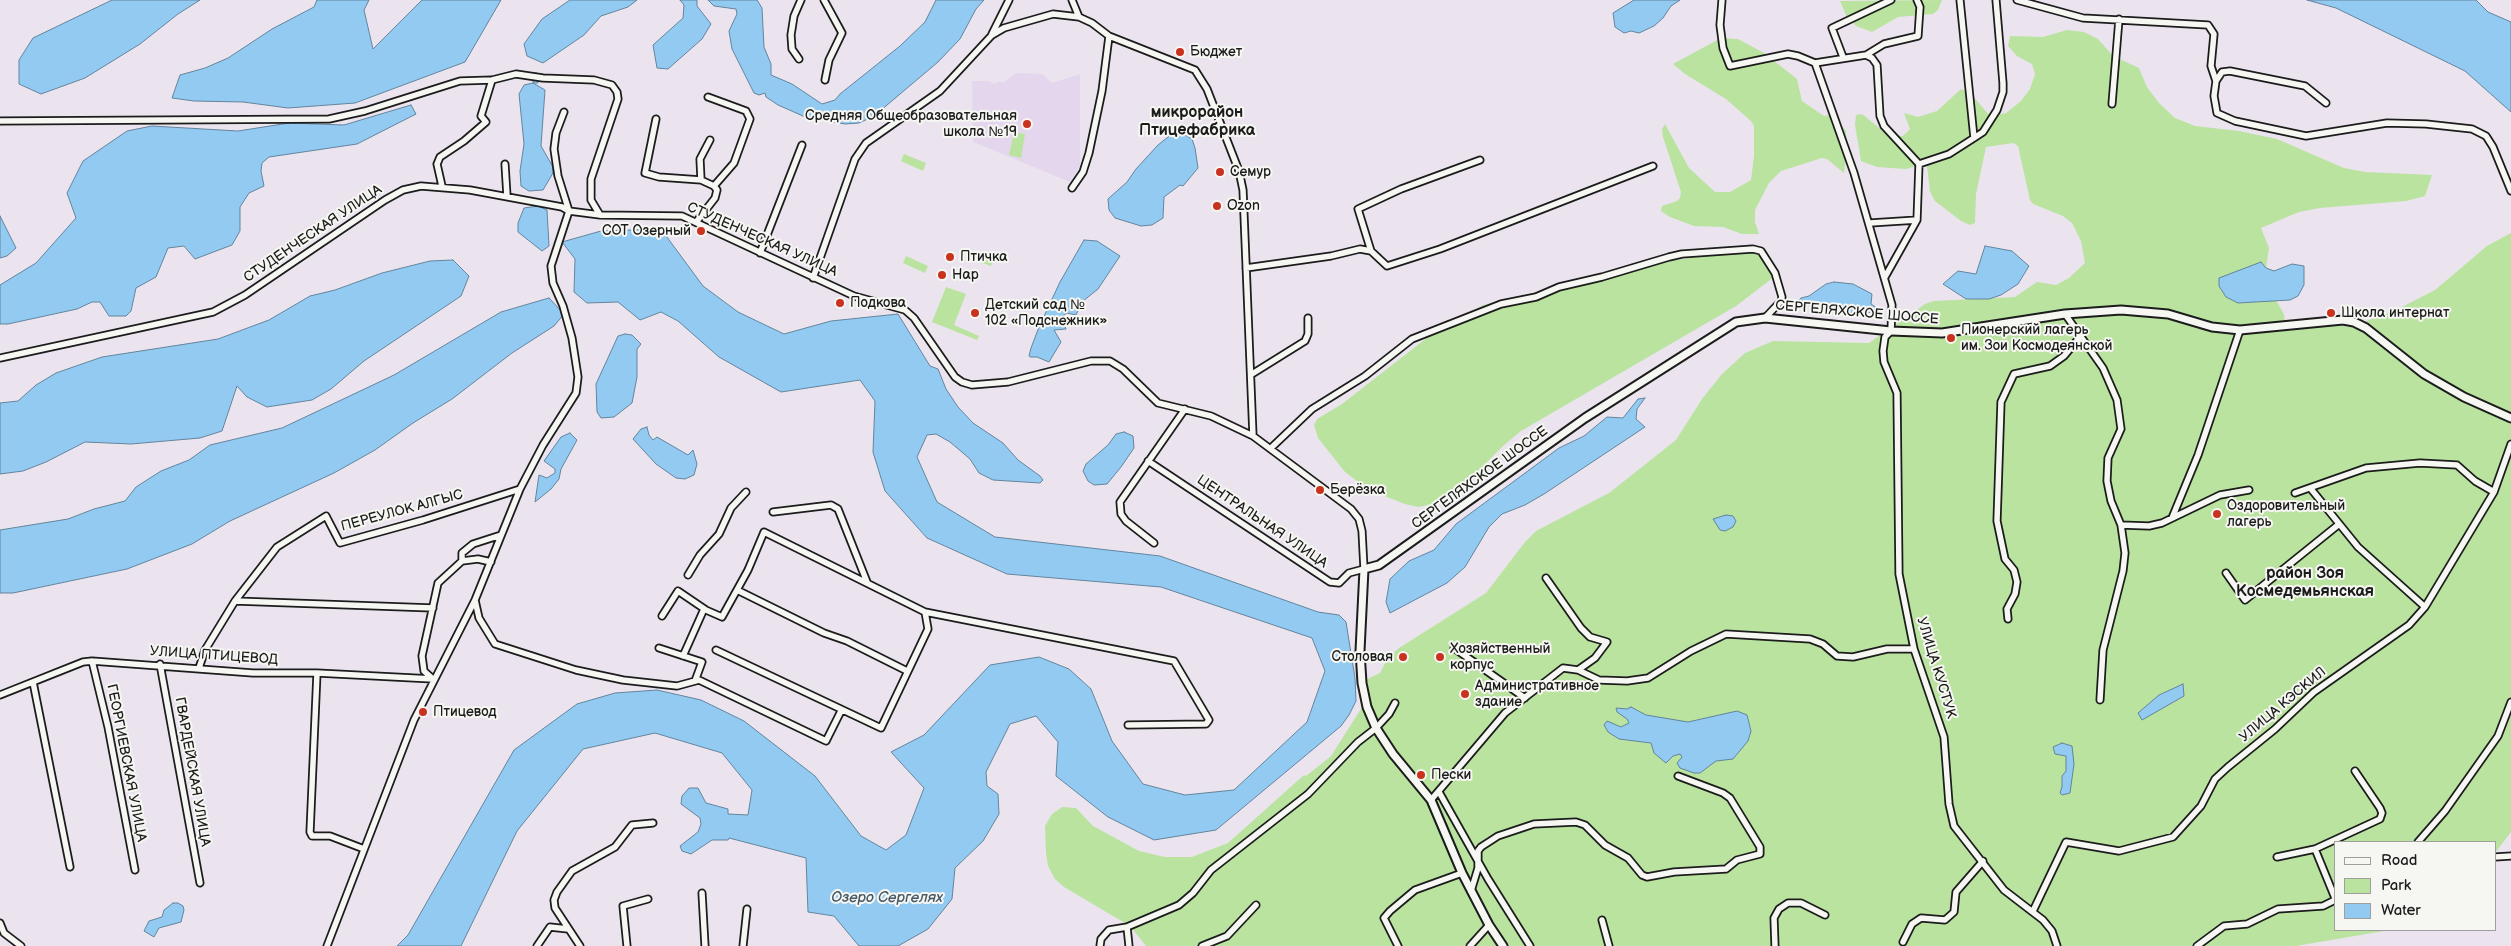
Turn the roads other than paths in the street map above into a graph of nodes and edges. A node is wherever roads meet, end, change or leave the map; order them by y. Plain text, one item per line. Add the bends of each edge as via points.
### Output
1 (801, 0) edge
2 (824, 0) edge
3 (1009, 0) edge
4 (1072, 0) edge
5 (1722, 0) edge
6 (1891, 0) edge
7 (1917, 0) edge
8 (1960, 0) edge
9 (1996, 0) edge
10 (2017, 0) edge
11 (1079, 17) junction
12 (2119, 19) junction
13 (992, 35) junction
14 (1109, 36) junction
15 (1866, 55) junction
16 (1843, 57) junction
17 (799, 59) dead end
18 (1814, 63) junction
19 (492, 80) junction
20 (825, 80) dead end
21 (2216, 81) junction
22 (708, 97) dead end
23 (2326, 103) dead end
24 (2112, 104) dead end
25 (564, 112) dead end
26 (656, 119) dead end
27 (0, 121) edge
28 (1974, 138) junction
29 (710, 140) dead end
30 (802, 145) dead end
31 (1480, 160) dead end
32 (505, 164) dead end
33 (1919, 164) junction
34 (1653, 166) dead end
35 (701, 180) junction
36 (442, 186) junction
37 (714, 186) junction
38 (1072, 188) dead end
39 (2511, 191) edge
40 (507, 196) junction
41 (569, 211) junction
42 (600, 215) junction
43 (1916, 220) junction
44 (697, 221) junction
45 (1870, 223) junction
46 (1371, 251) junction
47 (760, 253) junction
48 (1246, 268) junction
49 (1886, 277) junction
50 (813, 278) junction
51 (2065, 314) junction
52 (1308, 318) dead end
53 (1765, 318) junction
54 (2240, 330) junction
55 (1891, 331) junction
56 (2080, 337) junction
57 (0, 358) edge
58 (1252, 374) junction
59 (1185, 409) junction
60 (2511, 418) edge
61 (1253, 436) junction
62 (2511, 444) edge
63 (1270, 448) junction
64 (1148, 461) junction
65 (520, 489) junction
66 (2311, 489) junction
67 (2249, 490) dead end
68 (746, 492) dead end
69 (2494, 492) junction
70 (2295, 493) dead end
71 (773, 512) dead end
72 (2172, 518) junction
73 (2338, 524) junction
74 (2121, 525) junction
75 (501, 535) junction
76 (1154, 543) dead end
77 (462, 561) junction
78 (491, 562) junction
79 (1364, 569) junction
80 (2226, 573) dead end
81 (688, 575) dead end
82 (1546, 578) dead end
83 (867, 582) junction
84 (737, 590) junction
85 (475, 600) junction
86 (235, 601) junction
87 (2425, 607) junction
88 (433, 608) junction
89 (704, 609) junction
90 (925, 612) junction
91 (662, 616) dead end
92 (2008, 619) dead end
93 (659, 648) dead end
94 (1454, 648) dead end
95 (1914, 649) junction
96 (716, 650) dead end
97 (683, 656) junction
98 (92, 661) junction
99 (160, 664) junction
100 (199, 668) junction
101 (1578, 670) junction
102 (907, 672) junction
103 (317, 673) junction
104 (433, 679) junction
105 (696, 681) junction
106 (32, 682) junction
107 (0, 695) edge
108 (1525, 698) junction
109 (2100, 700) dead end
110 (2511, 702) edge
111 (1395, 703) dead end
112 (840, 711) junction
113 (1128, 725) dead end
114 (1376, 728) junction
115 (2355, 771) dead end
116 (1678, 776) dead end
117 (1438, 792) junction
118 (1432, 800) junction
119 (653, 823) dead end
120 (2419, 841) edge
121 (364, 849) junction
122 (2315, 849) junction
123 (2511, 856) edge
124 (2276, 857) dead end
125 (2496, 857) edge
126 (1478, 860) junction
127 (1983, 861) junction
128 (70, 867) dead end
129 (135, 870) dead end
130 (1462, 873) junction
131 (200, 883) dead end
132 (1471, 891) junction
133 (702, 893) dead end
134 (2334, 896) edge
135 (648, 898) dead end
136 (2334, 900) edge
137 (1256, 905) dead end
138 (747, 909) dead end
139 (2033, 911) junction
140 (1824, 915) dead end
141 (1602, 920) dead end
142 (0, 923) edge
143 (1489, 925) junction
144 (1127, 928) junction
145 (568, 929) junction
146 (1903, 942) dead end
147 (21, 946) edge
148 (327, 946) edge
149 (536, 946) edge
150 (580, 946) edge
151 (627, 946) edge
152 (705, 946) edge
153 (743, 946) edge
154 (1100, 946) edge
155 (1129, 946) edge
156 (1202, 946) edge
157 (1398, 946) edge
158 (1470, 946) edge
159 (1503, 946) edge
160 (1530, 946) edge
161 (1609, 946) edge
162 (1775, 946) edge
163 (2056, 946) edge
164 (2197, 946) edge

1 - 17 street via 791,34 792,49
2 - 20 street via 842,33 829,60
3 - 13 street
4 - 11 street
5 - 18 street via 1720,25 1730,66 1788,54
6 - 16 street via 1832,28
7 - 15 street via 1920,7 1918,36 1884,44
8 - 28 street
9 - 28 street via 2003,92 1990,123
10 - 12 street via 2083,18
11 - 13 street via 1040,16 1017,22
11 - 14 street
12 - 21 street via 2208,25 2214,34 2211,66
12 - 24 street
13 - 50 street via 940,92 860,150
14 - 38 street via 1105,74 1088,152 1082,172
14 - 48 street via 1195,70 1204,81 1239,171 1243,190
15 - 16 street
15 - 33 street via 1877,65 1878,107 1884,126
16 - 18 street
18 - 45 street, УЛИЦА КУСТУК
19 - 27 street via 460,81 329,119
19 - 36 street via 481,116 486,122 440,157 437,164
19 - 42 street via 516,74 594,80 612,85 618,92 617,106 589,190
21 - 23 street via 2222,72 2230,71 2283,81 2305,86
21 - 39 street via 2217,113 2235,121 2306,136 2387,123 2472,129 2486,136 2493,147
22 - 37 street via 746,111 750,120 734,163
25 - 41 street via 554,150
26 - 35 street via 646,175
28 - 33 street via 1949,154
29 - 35 street via 700,159
30 - 47 street
31 - 46 street via 1358,208
32 - 40 street
33 - 43 street
34 - 46 street via 1414,259 1387,266
35 - 37 street
36 - 40 street, СТУДЕНЧЕСКАЯ УЛИЦА
36 - 57 street, СТУДЕНЧЕСКАЯ УЛИЦА via 403,190 245,295 213,312
37 - 44 street via 717,190 714,198
40 - 41 street, СТУДЕНЧЕСКАЯ УЛИЦА
41 - 42 street, СТУДЕНЧЕСКАЯ УЛИЦА
41 - 65 street via 551,266 553,283 572,338 578,377 576,393
42 - 44 street, СТУДЕНЧЕСКАЯ УЛИЦА via 668,214
43 - 45 street
43 - 49 street
44 - 47 street, СТУДЕНЧЕСКАЯ УЛИЦА
45 - 49 street, УЛИЦА КУСТУК
46 - 48 street via 1360,249
47 - 50 street, СТУДЕНЧЕСКАЯ УЛИЦА
48 - 58 street
49 - 55 street, УЛИЦА КУСТУК via 1892,305
50 - 59 street, СТУДЕНЧЕСКАЯ УЛИЦА via 854,296 905,310 962,382 972,385 1008,382 1100,360 1110,361 1123,369 1158,403
51 - 54 main road, СЕРГЕЛЯХСКОЕ ШОССЕ via 2121,310 2168,314 2212,327
51 - 55 main road, СЕРГЕЛЯХСКОЕ ШОССЕ via 1942,333
51 - 56 street
52 - 58 street via 1305,341
53 - 55 main road, СЕРГЕЛЯХСКОЕ ШОССЕ
53 - 63 street via 1782,297 1775,274 1760,251 1744,249 1669,256 1559,287 1536,297 1501,304 1412,339 1365,376 1312,409
53 - 79 main road, СЕРГЕЛЯХСКОЕ ШОССЕ via 1736,322 1585,418 1379,565
54 - 60 main road, СЕРГЕЛЯХСКОЕ ШОССЕ via 2343,320 2354,322 2424,374
54 - 72 street via 2198,455
55 - 95 street, УЛИЦА КУСТУК via 1885,337 1883,351 1897,401 1899,574
56 - 74 street via 2112,384 2121,414 2121,429 2108,458 2107,469 2111,501
56 - 92 street via 2064,356 2050,366 2014,374 2002,402 1997,521 2004,559 2014,570 2017,582 2007,608
58 - 61 street
59 - 61 street, СТУДЕНЧЕСКАЯ УЛИЦА via 1211,416
59 - 64 street
61 - 63 street, СТУДЕНЧЕСКАЯ УЛИЦА
62 - 69 street, УЛИЦА КЭСКИЛ
63 - 79 street, СТУДЕНЧЕСКАЯ УЛИЦА via 1351,509 1359,519
64 - 76 street via 1120,502 1120,508 1126,520
64 - 79 street, ЦЕНТРАЛЬНАЯ УЛИЦА via 1330,582 1339,583 1349,573
65 - 75 street
65 - 86 street, ПЕРЕУЛОК АЛГЫС via 340,543 326,516 277,547
66 - 69 street via 2366,468 2420,463 2457,465
66 - 70 street
66 - 73 street
67 - 72 street via 2220,494
68 - 81 street via 731,508 719,534
69 - 87 street, УЛИЦА КЭСКИЛ
71 - 83 street via 831,504 838,509
72 - 74 street via 2149,526
73 - 80 street via 2245,600
73 - 87 street via 2358,547
74 - 109 street via 2125,554 2103,650
75 - 77 street via 473,544 462,553
75 - 78 street
77 - 78 street via 478,559
77 - 88 street via 438,584
78 - 85 street
79 - 114 main road via 1360,651 1362,683
82 - 101 street via 1581,628 1590,636 1607,642 1595,658
83 - 84 street via 764,532
83 - 90 street
84 - 89 street via 722,617
84 - 102 street
85 - 104 street
85 - 105 street via 479,618 495,644 598,676 677,686
86 - 88 street
86 - 100 street, ПЕРЕУЛОК АЛГЫС via 205,650
87 - 139 street, УЛИЦА КЭСКИЛ via 2409,625 2314,692 2228,767 2215,779 2202,806 2173,837 2119,850 2066,842
88 - 104 street via 422,656 424,670
89 - 91 street via 678,591
89 - 97 street
90 - 102 street via 928,629
90 - 113 street via 1174,660 1209,720 1206,724
93 - 97 street
94 - 108 street
95 - 101 street via 1886,649 1853,657 1838,656 1810,639 1726,634 1648,678 1599,680
95 - 127 street, УЛИЦА КУСТУК via 1944,737 1949,804 1954,826
96 - 112 street
97 - 105 street via 702,662
98 - 99 street, УЛИЦА ПТИЦЕВОД
98 - 106 street, УЛИЦА ПТИЦЕВОД
98 - 129 street, ГЕОРГИЕВСКАЯ УЛИЦА
99 - 100 street, УЛИЦА ПТИЦЕВОД
99 - 131 street, ГВАРДЕЙСКАЯ УЛИЦА
100 - 103 street, УЛИЦА ПТИЦЕВОД via 253,673
101 - 108 street via 1559,669
102 - 112 street via 880,728
103 - 104 street, УЛИЦА ПТИЦЕВОД
103 - 121 street via 310,832 312,836 330,836
104 - 121 street
105 - 112 street via 826,741
106 - 107 street, УЛИЦА ПТИЦЕВОД
106 - 128 street
108 - 117 street via 1505,713
110 - 120 street via 2498,736 2445,811
111 - 114 street
114 - 118 main road via 1393,754
114 - 144 street via 1358,742 1302,800 1211,870 1179,905
115 - 122 street via 2380,808 2380,819
116 - 126 street via 1723,792 1730,798 1760,847 1760,854 1740,859 1726,869 1647,877 1585,825 1556,822 1534,824 1498,836 1481,847
117 - 118 street
117 - 126 street
118 - 130 main road
119 - 145 street via 632,825 615,847 572,871 564,880 554,900 554,908
121 - 148 street
122 - 124 street
122 - 134 street
123 - 125 street
126 - 132 street
126 - 160 street
127 - 139 street, УЛИЦА КУСТУК via 2004,890
127 - 146 street via 1956,892 1954,912 1946,920 1921,918 1912,924
130 - 132 main road
130 - 157 street via 1415,890 1390,911 1384,918
132 - 143 main road
133 - 152 street
135 - 151 street via 623,906
136 - 164 street via 2323,906 2278,910 2247,924 2224,926
137 - 156 street via 1227,936
138 - 153 street
139 - 163 street, УЛИЦА КУСТУК via 2052,931
140 - 162 street via 1801,903 1788,903 1774,918
141 - 161 street
142 - 147 street via 4,933
143 - 158 street
143 - 159 main road
144 - 154 street via 1109,930
144 - 155 street
145 - 149 street via 550,927
145 - 150 street

